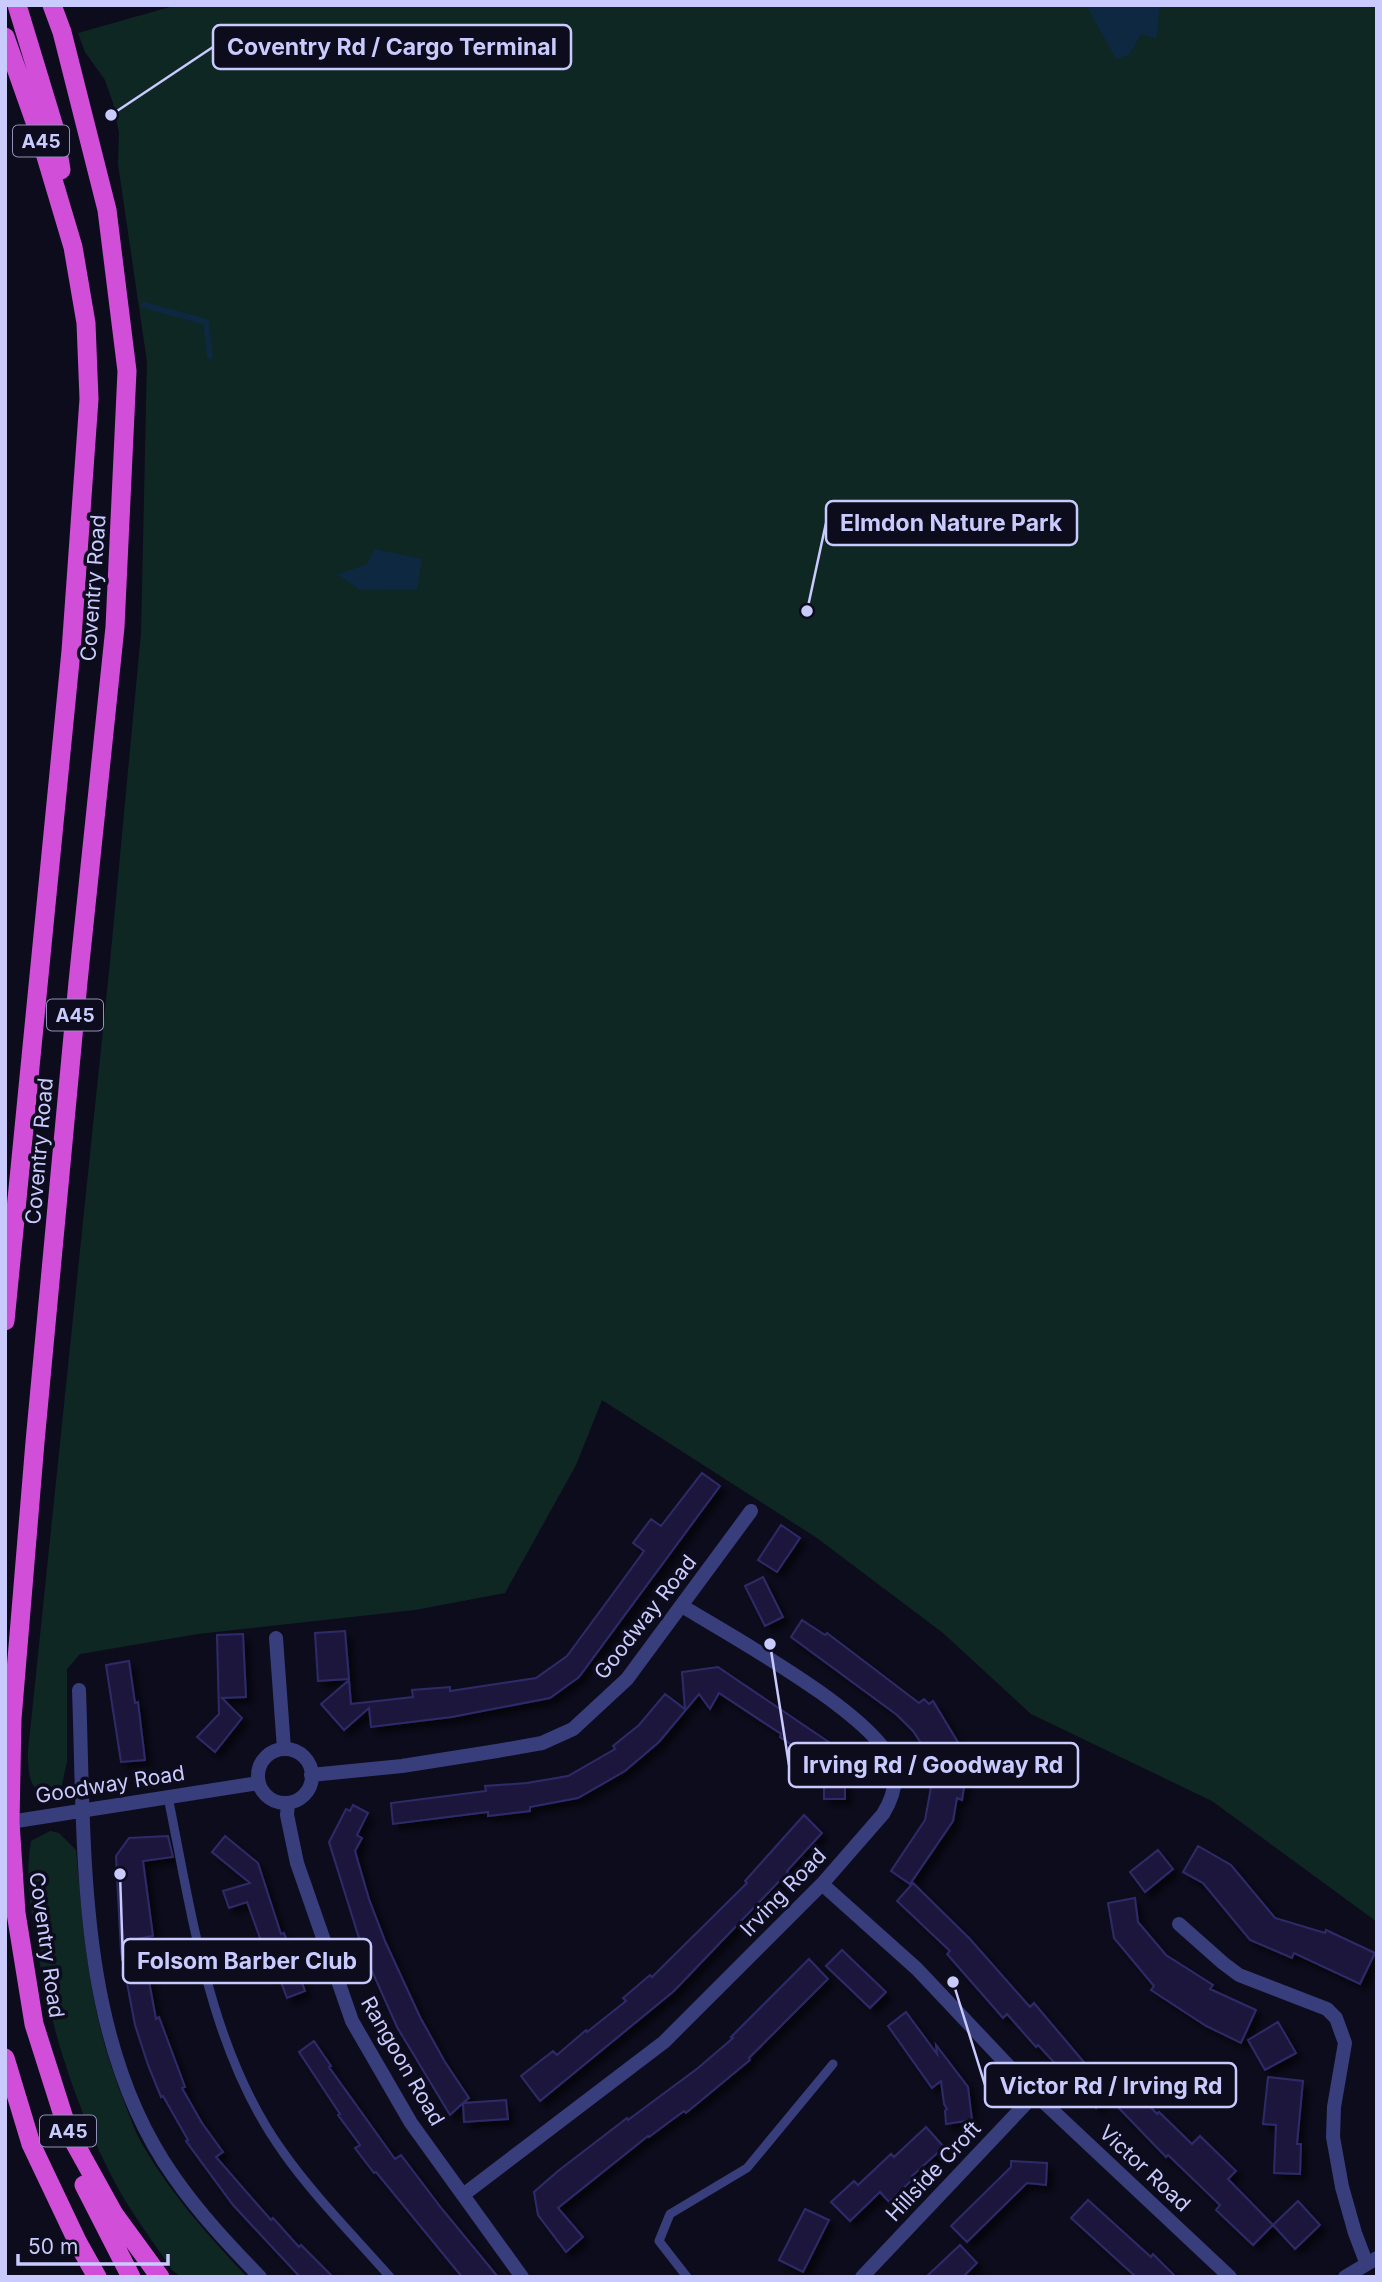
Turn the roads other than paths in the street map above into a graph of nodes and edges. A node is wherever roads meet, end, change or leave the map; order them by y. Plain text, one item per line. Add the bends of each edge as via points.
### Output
1 (17, 5) edge
2 (52, 5) edge
3 (5, 37) edge
4 (74, 247) junction
5 (5, 1321) edge
6 (751, 1511) dead end
7 (682, 1606) junction
8 (276, 1638) dead end
9 (79, 1690) dead end
10 (284, 1749) junction
11 (312, 1775) junction
12 (258, 1783) junction
13 (168, 1797) junction
14 (288, 1803) junction
15 (84, 1810) junction
16 (10, 1822) junction
17 (822, 1884) junction
18 (1179, 1924) dead end
19 (5, 2058) edge
20 (833, 2064) dead end
21 (1035, 2094) junction
22 (68, 2131) junction
23 (463, 2194) junction
24 (1371, 2260) edge
25 (97, 2277) edge
26 (131, 2277) edge
27 (160, 2277) edge
28 (260, 2277) edge
29 (390, 2277) edge
30 (522, 2277) edge
31 (687, 2277) edge
32 (862, 2277) edge
33 (1230, 2277) edge
34 (1345, 2277) edge

1 - 4 highway via 54,127
2 - 16 highway, Coventry Road / A45 via 107,210 127,372 115,627 35,1442 12,1719
3 - 4 highway, Coventry Road / A45
4 - 5 highway, Coventry Road / A45 via 86,323 89,398 70,664
6 - 7 street, Goodway Road
7 - 11 street, Goodway Road via 627,1679 573,1729 542,1743 497,1751
7 - 17 street, Irving Road via 803,1680 864,1725 894,1768 887,1808
8 - 10 street
9 - 15 street
10 - 11 street via 305,1759
10 - 12 street via 263,1760
11 - 14 street via 305,1794
12 - 13 street, Goodway Road
12 - 14 street via 269,1798
13 - 15 street, Goodway Road
13 - 29 lane via 211,1998 244,2085 282,2151
14 - 23 street, Rangoon Road via 297,1863 352,2021 411,2123
15 - 16 street, Goodway Road
15 - 28 street via 98,1981 122,2078 173,2176
16 - 22 highway, Coventry Road / A45 via 16,1913 34,2024
17 - 21 street, Victor Road via 917,1969
17 - 23 street, Irving Road via 664,2042
18 - 24 street via 1240,1975 1327,2009 1336,2018 1345,2042 1333,2137 1345,2199
19 - 25 highway, A45 via 31,2144
20 - 31 lane via 747,2168 670,2214 659,2241
21 - 32 street, Hillside Croft
21 - 33 street, Victor Road
22 - 26 highway via 83,2184
22 - 27 highway, Coventry Road / A45 via 114,2214
23 - 30 street, Rangoon Road
24 - 34 street

